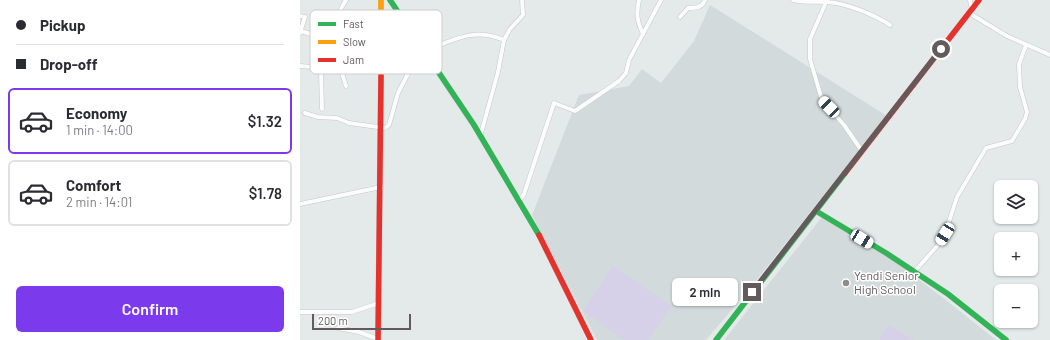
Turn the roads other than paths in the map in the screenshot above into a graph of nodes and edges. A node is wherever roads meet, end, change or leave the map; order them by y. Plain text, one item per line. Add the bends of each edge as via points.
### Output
1 (346, 0) edge
2 (381, 0) edge
3 (390, 0) edge
4 (522, 0) edge
5 (639, 0) edge
6 (661, 0) edge
7 (705, 0) edge
8 (793, 0) edge
9 (970, 0) edge
10 (979, 0) edge
11 (827, 1) edge
12 (341, 10) edge
13 (381, 10) edge
14 (397, 10) edge
15 (970, 11) junction
16 (300, 16) edge
17 (680, 17) dead end
18 (890, 26) dead end
19 (300, 33) edge
20 (643, 34) junction
21 (310, 36) edge
22 (504, 40) junction
23 (442, 44) edge
24 (1026, 46) junction
25 (1050, 55) edge
26 (300, 66) edge
27 (310, 67) edge
28 (321, 74) edge
29 (343, 74) edge
30 (380, 74) edge
31 (408, 74) edge
32 (439, 74) edge
33 (346, 86) dead end
34 (322, 109) dead end
35 (305, 113) dead end
36 (380, 129) junction
37 (480, 138) junction
38 (862, 151) junction
39 (381, 188) junction
40 (519, 202) junction
41 (300, 204) edge
42 (816, 211) junction
43 (914, 272) junction
44 (378, 303) junction
45 (300, 312) edge
46 (338, 328) dead end
47 (378, 340) edge
48 (591, 340) edge
49 (716, 340) edge
50 (1006, 340) edge

1 - 12 street
2 - 13 main road
3 - 14 main road
4 - 22 street via 523,15
5 - 20 street via 637,22
6 - 20 street
7 - 17 street via 703,5 688,8
8 - 11 street
9 - 15 street
10 - 15 main road
11 - 18 street via 844,4 880,19
11 - 38 street via 810,39 810,60 822,100
15 - 24 street
15 - 38 main road
16 - 19 street via 305,17
19 - 21 street
20 - 40 street via 629,60 626,73 619,81 575,111 554,103 524,194
22 - 23 street via 490,35 467,35
22 - 37 street
24 - 25 street
24 - 43 street via 1020,64 1020,88 1027,112 1025,120 1012,141 986,148 957,197 945,234
26 - 27 street
28 - 34 street
29 - 33 street
30 - 36 main road
31 - 36 street via 398,93 389,125
32 - 37 main road
35 - 36 street
36 - 39 main road
37 - 40 main road
38 - 42 main road
39 - 41 street
39 - 44 main road
40 - 48 main road via 550,254
42 - 43 main road
42 - 49 main road
43 - 50 main road via 948,294
44 - 45 street via 352,312
44 - 47 main road
46 - 47 street via 359,332

